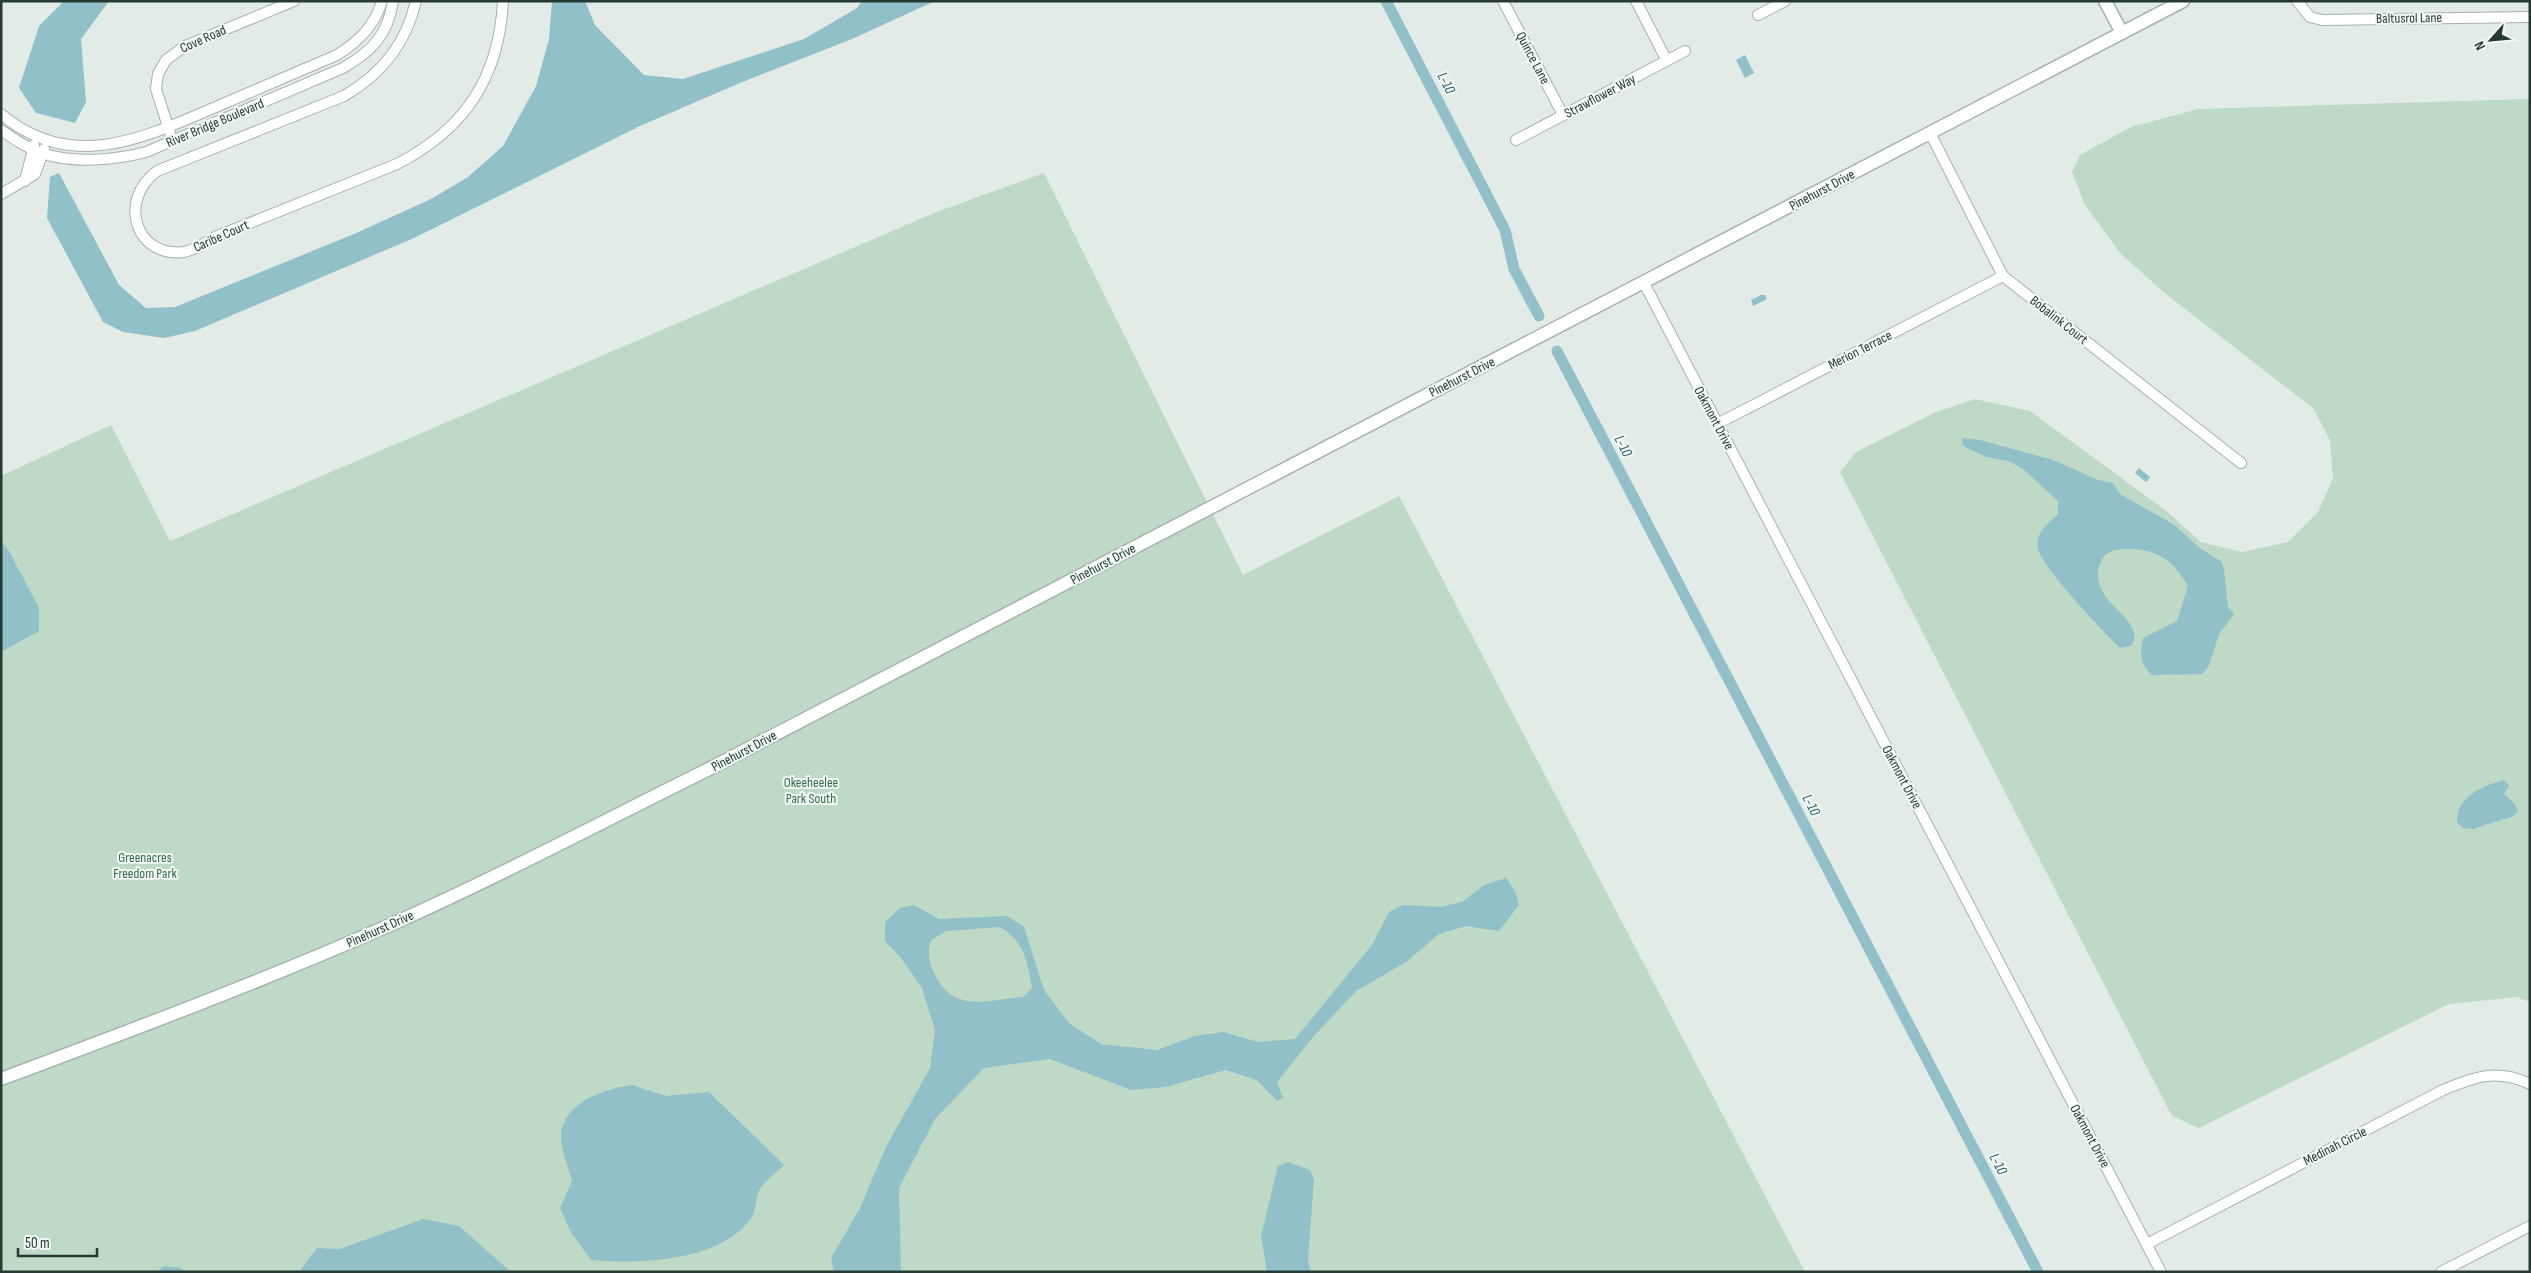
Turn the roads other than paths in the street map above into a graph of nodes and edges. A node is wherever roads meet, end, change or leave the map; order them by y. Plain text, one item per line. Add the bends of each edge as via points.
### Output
1 (294, 1) edge
2 (382, 1) edge
3 (393, 1) edge
4 (416, 1) edge
5 (503, 1) edge
6 (1503, 1) edge
7 (1636, 1) edge
8 (1785, 1) edge
9 (2105, 1) edge
10 (2183, 1) edge
11 (2297, 1) edge
12 (1771, 4) edge
13 (1758, 15) dead end
14 (2530, 17) edge
15 (2122, 33) junction
16 (1685, 51) dead end
17 (1667, 61) junction
18 (1, 114) edge
19 (1562, 116) junction
20 (168, 128) junction
21 (1, 130) edge
22 (1930, 133) junction
23 (41, 137) junction
24 (173, 140) junction
25 (1516, 140) dead end
26 (33, 150) junction
27 (44, 154) junction
28 (25, 181) junction
29 (1, 194) edge
30 (2003, 276) junction
31 (1644, 283) junction
32 (1717, 424) junction
33 (2240, 463) dead end
34 (1, 1078) edge
35 (2530, 1084) edge
36 (2530, 1226) edge
37 (2147, 1244) junction
38 (2161, 1272) edge
39 (2441, 1272) edge

1 - 20 street, Cove Road via 171,54 158,74 156,89
2 - 20 street, River Bridge Boulevard via 368,29 337,55
3 - 24 street, River Bridge Boulevard via 388,25 357,60
4 - 5 street, Caribe Court via 397,49 360,87 157,171 147,178 134,206 136,222 143,235 155,246 169,251 192,250 215,237 418,154 454,124 478,94 500,36
6 - 19 street, Quince Lane
7 - 17 street
8 - 12 street
9 - 15 street
10 - 15 street, Pinehurst Drive
11 - 14 street, Baltusrol Lane via 2310,17 2322,20
12 - 13 street
15 - 22 street, Pinehurst Drive
16 - 17 street, Strawflower Way
17 - 19 street, Strawflower Way
18 - 23 street, River Bridge Boulevard
19 - 25 street, Strawflower Way
20 - 23 street, River Bridge Boulevard via 110,146 74,146
20 - 24 street, Cove Road
21 - 26 street, River Bridge Boulevard
22 - 30 street, Bobalink Court
22 - 31 street, Pinehurst Drive
23 - 26 street
23 - 27 street
24 - 27 street, River Bridge Boulevard via 138,154 108,159
26 - 27 street, River Bridge Boulevard
26 - 28 street
27 - 28 street via 36,174
28 - 29 street
30 - 32 street, Merion Terrace
30 - 33 street, Bobalink Court
31 - 32 street, Oakmont Drive
31 - 34 street, Pinehurst Drive via 707,770 481,882 257,983
32 - 37 street, Oakmont Drive
35 - 37 street, Medinah Circle via 2490,1074 2443,1090
36 - 39 street
37 - 38 street, Oakmont Drive

